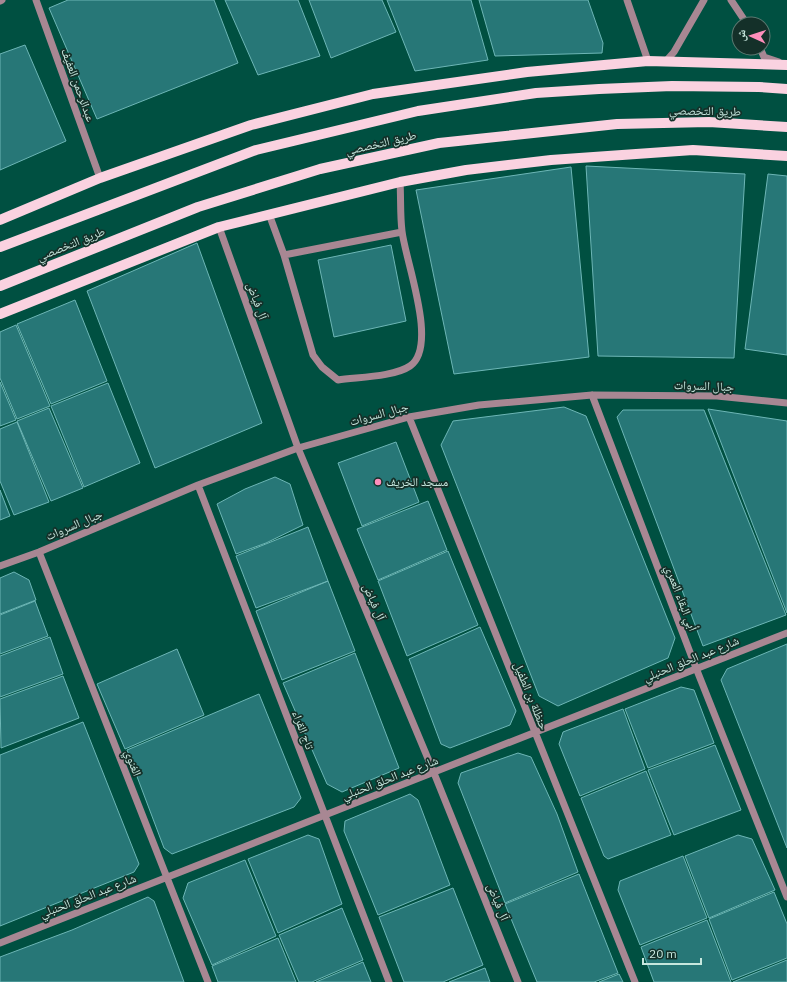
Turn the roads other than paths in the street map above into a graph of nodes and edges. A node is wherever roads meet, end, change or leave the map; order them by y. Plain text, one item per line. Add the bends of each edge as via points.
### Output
1 (36, 0) edge
2 (627, 0) edge
3 (704, 0) edge
4 (731, 0) edge
5 (742, 16) edge
6 (764, 56) edge
7 (648, 61) junction
8 (666, 61) junction
9 (787, 65) edge
10 (787, 89) edge
11 (787, 127) edge
12 (787, 156) edge
13 (100, 178) junction
14 (400, 182) junction
15 (269, 214) junction
16 (0, 220) edge
17 (219, 227) junction
18 (402, 232) junction
19 (0, 246) edge
20 (284, 255) junction
21 (0, 286) edge
22 (0, 314) edge
23 (592, 395) junction
24 (787, 403) edge
25 (409, 417) junction
26 (298, 448) junction
27 (198, 485) junction
28 (39, 552) junction
29 (0, 566) edge
30 (787, 632) edge
31 (696, 668) junction
32 (534, 733) junction
33 (434, 773) junction
34 (324, 815) junction
35 (166, 878) junction
36 (787, 897) edge
37 (0, 943) edge
38 (208, 982) edge
39 (389, 982) edge
40 (518, 982) edge
41 (635, 982) edge

1 - 13 street, عبدالرحمن العفيف
2 - 7 street
3 - 8 street via 674,52
4 - 5 street
6 - 9 street
7 - 8 main road
7 - 13 main road via 527,72 372,94 251,125
8 - 9 main road
10 - 19 main road, طريق التخصصي via 672,86 599,89 536,93 418,111 256,150
11 - 21 main road, طريق التخصصي via 709,122 617,124 439,143 320,169 198,207
12 - 14 main road via 693,150 575,158 466,170
13 - 16 main road
14 - 15 main road
14 - 18 street
15 - 17 main road
15 - 20 street
17 - 22 main road
17 - 26 street, آل فياض
18 - 20 street
18 - 20 street via 415,280 422,326 418,357 410,366 394,373 338,380 322,367 312,355
23 - 24 street, جبال السروات via 717,396
23 - 25 street, جبال السروات via 480,405
23 - 31 street, أبي البقاء العمري
25 - 26 street, جبال السروات
25 - 32 street, حنظلة بن الطفيل
26 - 27 street, جبال السروات
26 - 33 street, آل فياض
27 - 28 street, جبال السروات
27 - 34 street, تاج القراء
28 - 29 street, جبال السروات
28 - 35 street, الغنوي
30 - 31 street, شارع عبد الحلق الحنبلي
31 - 32 street, شارع عبد الحلق الحنبلي
31 - 36 street, أبي البقاء العمري
32 - 33 street, شارع عبد الحلق الحنبلي
32 - 41 street, حنظلة بن الطفيل
33 - 34 street, شارع عبد الحلق الحنبلي
33 - 40 street, آل فياض
34 - 35 street, شارع عبد الحلق الحنبلي
34 - 39 street, تاج القراء
35 - 37 street, شارع عبد الحلق الحنبلي
35 - 38 street, الغنوي

